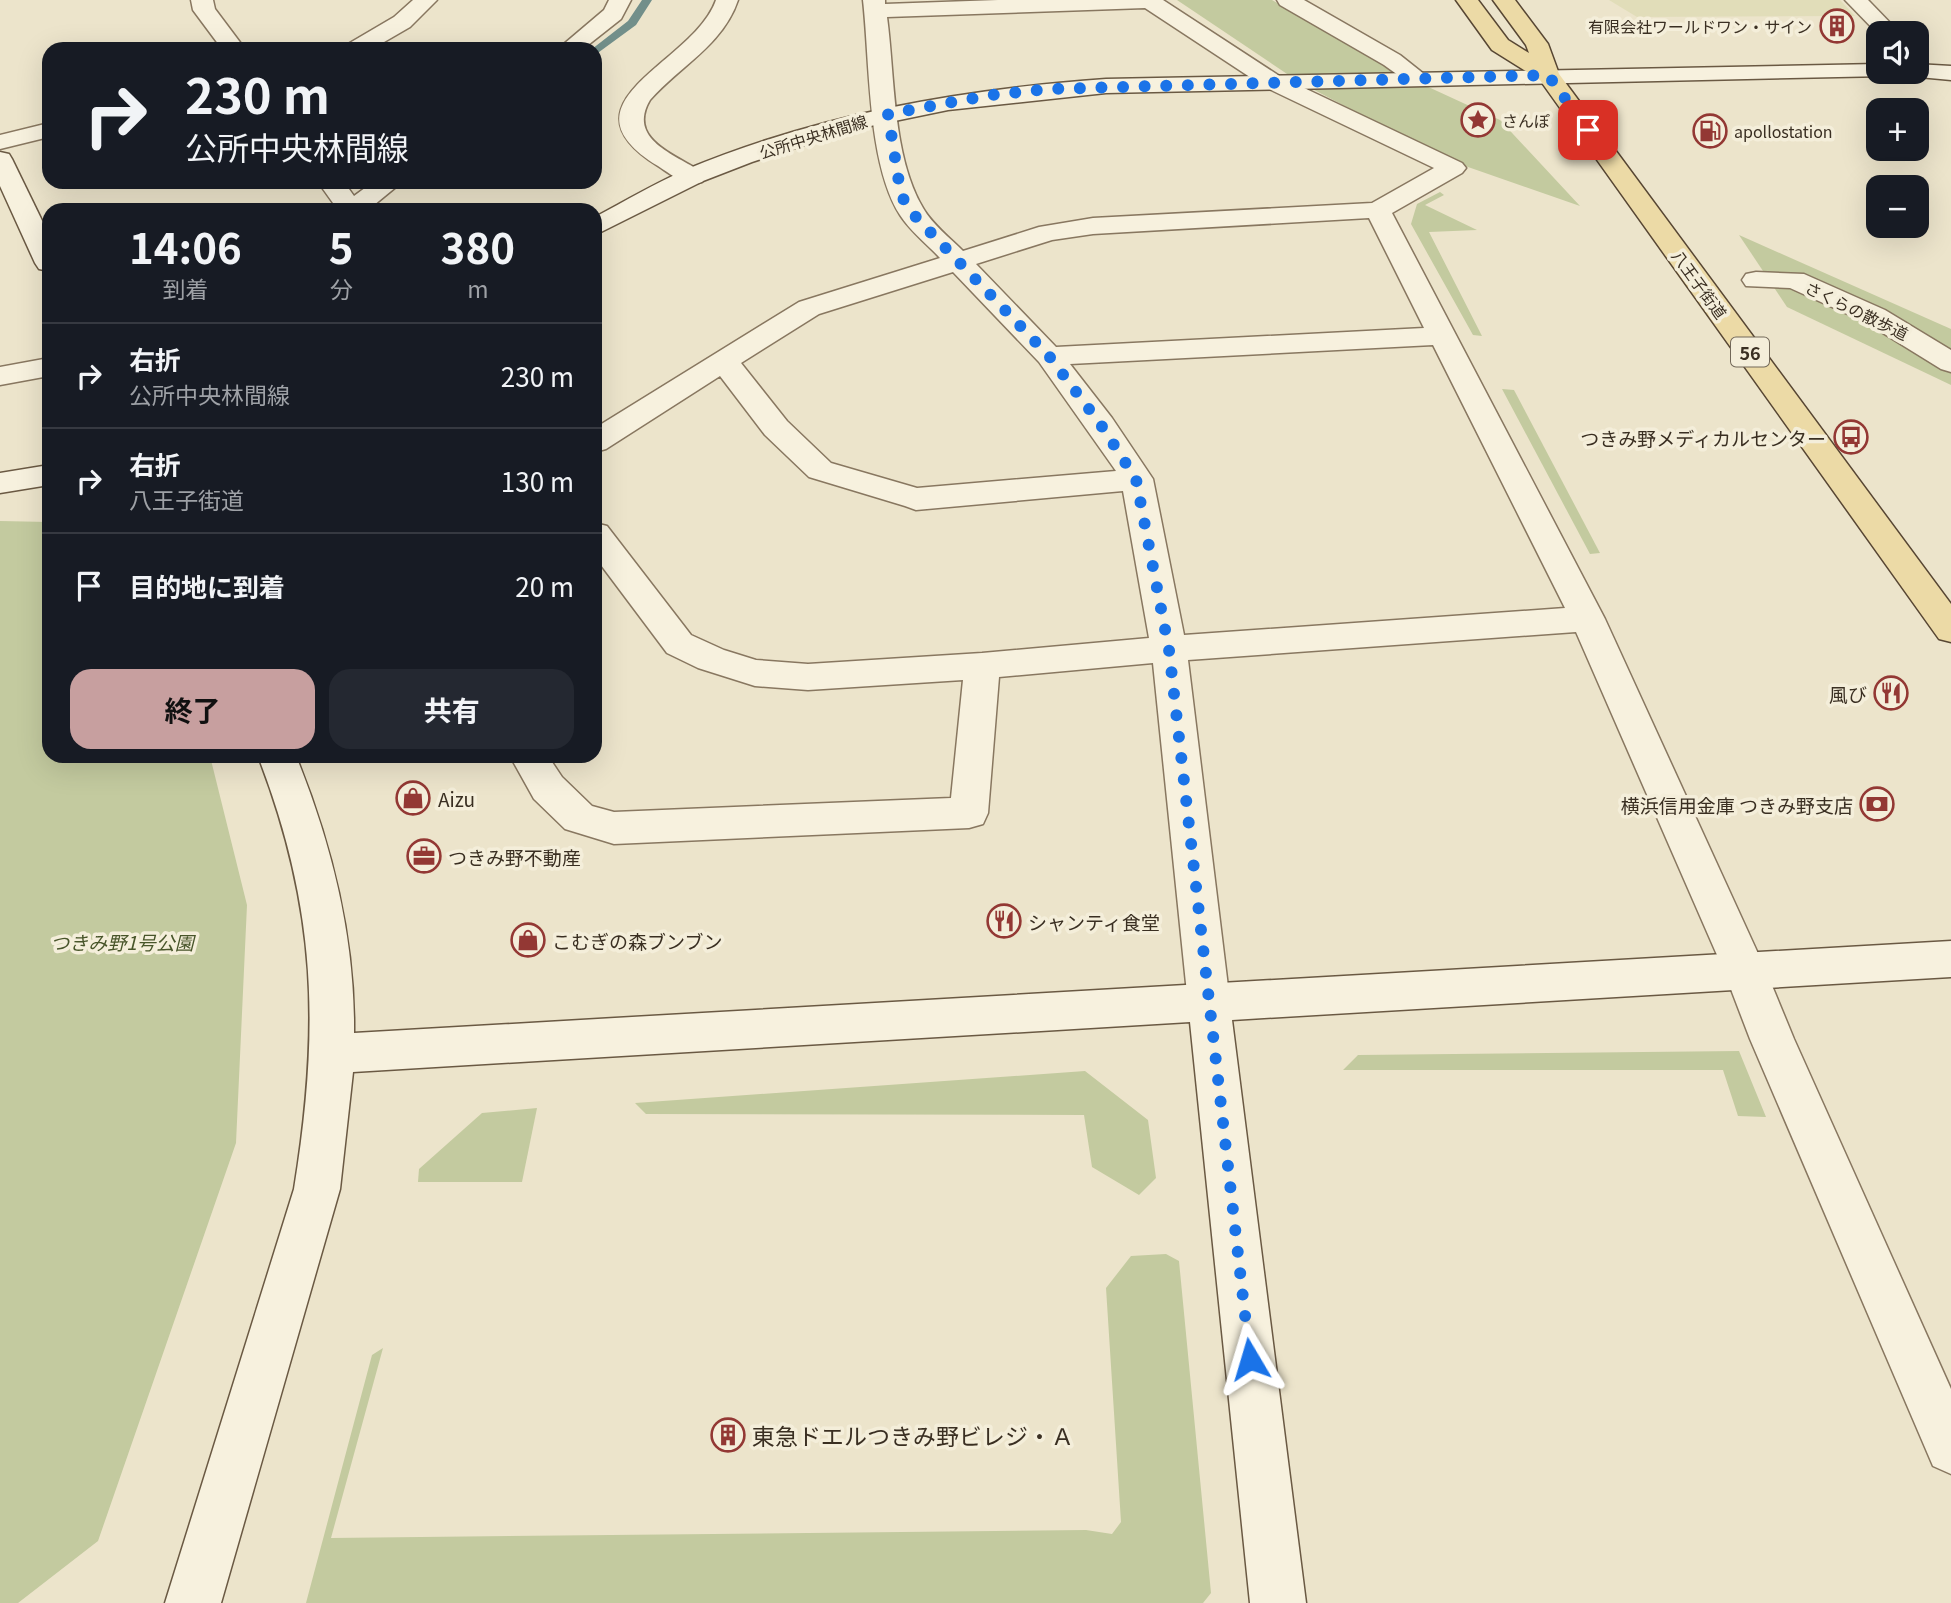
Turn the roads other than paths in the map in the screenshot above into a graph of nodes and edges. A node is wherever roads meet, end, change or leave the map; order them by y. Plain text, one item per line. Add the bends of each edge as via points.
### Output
1 (202, 0) edge
2 (426, 0) edge
3 (620, 0) edge
4 (727, 0) edge
5 (1149, 0) edge
6 (1288, 0) edge
7 (1467, 0) edge
8 (1504, 0) edge
9 (1856, 0) edge
10 (875, 6) edge
11 (1877, 21) edge
12 (229, 42) edge
13 (368, 42) edge
14 (578, 42) edge
15 (1929, 69) edge
16 (1866, 71) edge
17 (1951, 73) edge
18 (1548, 75) junction
19 (1417, 78) junction
20 (1273, 82) junction
21 (888, 114) junction
22 (42, 132) edge
23 (0, 142) edge
24 (0, 159) edge
25 (693, 177) junction
26 (379, 189) edge
27 (360, 203) edge
28 (1378, 210) junction
29 (602, 224) edge
30 (42, 248) edge
31 (958, 259) junction
32 (1756, 280) dead end
33 (1441, 336) junction
34 (1049, 356) junction
35 (723, 360) junction
36 (1951, 363) edge
37 (42, 368) edge
38 (0, 376) edge
39 (602, 438) edge
40 (42, 476) edge
41 (1136, 479) junction
42 (0, 483) edge
43 (602, 543) edge
44 (1588, 619) junction
45 (1951, 630) edge
46 (1169, 650) junction
47 (982, 666) junction
48 (280, 763) edge
49 (533, 763) edge
50 (1951, 959) edge
51 (1745, 971) junction
52 (1209, 1003) junction
53 (333, 1054) junction
54 (1951, 1448) edge
55 (193, 1603) edge
56 (1278, 1603) edge

1 - 12 street via 204,10
2 - 13 street via 402,22
3 - 14 street via 613,14
4 - 25 street via 721,18 701,42 643,92 634,106 631,122 635,135
5 - 10 street
5 - 20 street
6 - 19 street
7 - 18 main road, 八王子街道 / 56 via 1500,46
8 - 18 main road, 八王子街道 / 56 via 1537,44
9 - 11 street
10 - 21 street
15 - 17 street
16 - 18 street, 公所中央林間線
18 - 19 street, 公所中央林間線
18 - 45 main road, 八王子街道 / 56
19 - 20 street, 公所中央林間線
20 - 21 street, 公所中央林間線 via 1050,89
20 - 28 street via 1453,168
21 - 25 street, 公所中央林間線 via 829,129
21 - 31 street via 901,195 912,213
22 - 23 street
24 - 30 street
25 - 29 street, 公所中央林間線
26 - 27 street
28 - 31 street via 1093,226 1048,233
28 - 33 street
31 - 34 street
31 - 35 street via 809,308
32 - 36 street, さくらの散歩道 via 1794,279 1875,316
33 - 34 street
33 - 44 street
34 - 41 street
35 - 39 street
35 - 41 street via 776,428 820,470 916,499
37 - 38 street
40 - 42 street
41 - 46 street
43 - 47 street via 679,644 711,659 755,673 808,677
44 - 46 street
44 - 51 street
46 - 47 street
46 - 52 street
47 - 49 street via 968,813 614,828 579,818 548,788
48 - 53 street via 311,853 327,929
50 - 51 street
51 - 52 street
51 - 54 street
52 - 53 street
52 - 56 street
53 - 55 street via 328,1130 317,1189

